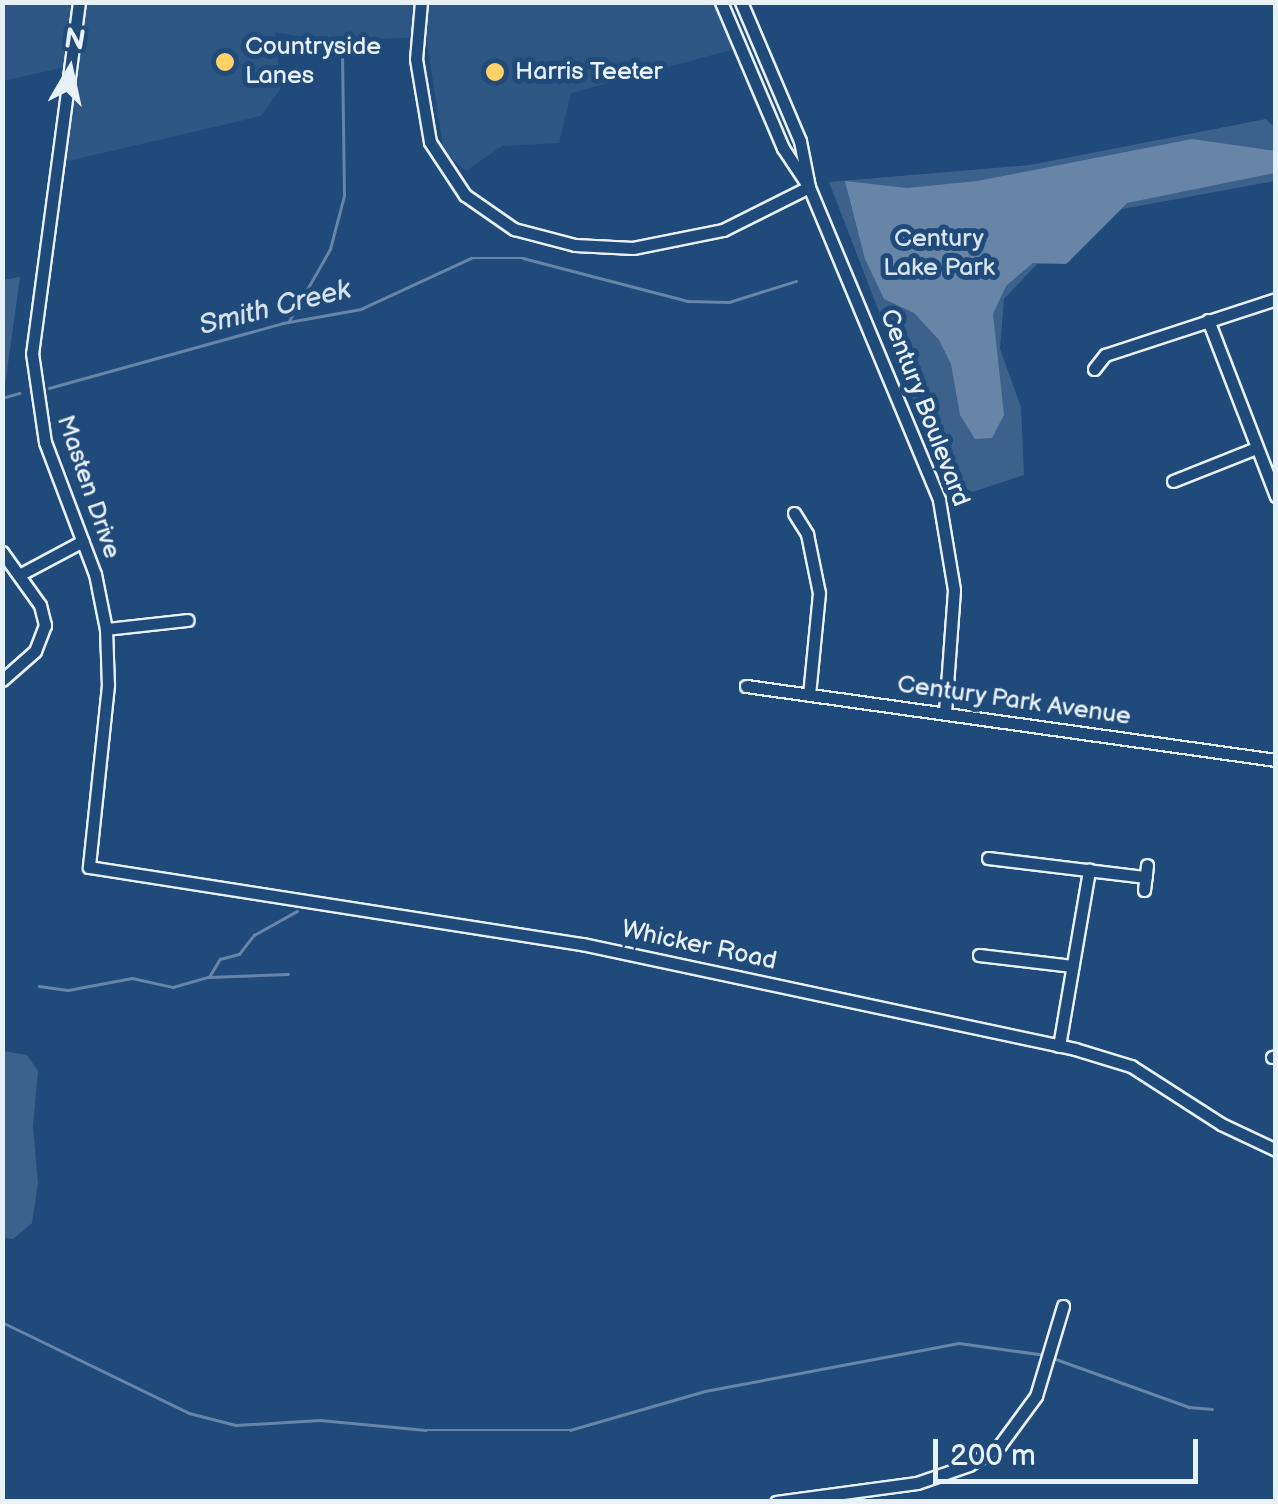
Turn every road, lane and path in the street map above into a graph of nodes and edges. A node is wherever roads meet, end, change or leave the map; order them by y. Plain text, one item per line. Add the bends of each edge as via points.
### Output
1 (80, 2) edge
2 (421, 2) edge
3 (721, 2) edge
4 (741, 2) edge
5 (785, 105) junction
6 (767, 110) junction
7 (809, 187) junction
8 (1276, 299) edge
9 (1208, 320) junction
10 (1094, 369) dead end
11 (1254, 449) junction
12 (1173, 481) dead end
13 (1276, 496) edge
14 (794, 513) dead end
15 (83, 541) junction
16 (2, 552) edge
17 (19, 575) junction
18 (188, 620) dead end
19 (106, 629) junction
20 (2, 680) edge
21 (746, 686) dead end
22 (809, 695) junction
23 (945, 714) junction
24 (1276, 760) edge
25 (988, 858) dead end
26 (88, 867) joint
27 (1089, 870) junction
28 (1146, 878) dead end
29 (979, 955) dead end
30 (1072, 966) junction
31 (1059, 1046) junction
32 (1276, 1150) edge
33 (1063, 1306) dead end
34 (776, 1502) edge

1 - 15 street, Masten Drive via 32,353 45,442
2 - 7 street via 416,60 430,142 465,195 514,229 575,245 632,248 723,230
3 - 6 street, Century Boulevard
4 - 5 street, Century Boulevard
5 - 6 street
5 - 7 street, Century Boulevard via 809,168
6 - 7 street, Century Boulevard
7 - 23 street, Century Boulevard via 939,500 955,614
8 - 9 street
9 - 10 street via 1105,355
9 - 11 street
11 - 12 street
11 - 13 street
14 - 22 street via 811,549 819,593
15 - 17 street
15 - 19 street, Masten Drive
16 - 17 street
17 - 20 street via 40,605 44,634 36,651
18 - 19 street
19 - 26 street, Masten Drive via 108,685
21 - 22 street, Century Park Avenue
22 - 23 street, Century Park Avenue
23 - 24 street, Century Park Avenue
25 - 27 street
26 - 31 street, Whicker Road via 582,944
27 - 28 street
27 - 30 street
29 - 30 street
30 - 31 street
31 - 32 street, Whicker Road via 1131,1066 1221,1124
33 - 34 street via 1036,1396 1000,1446 917,1483

